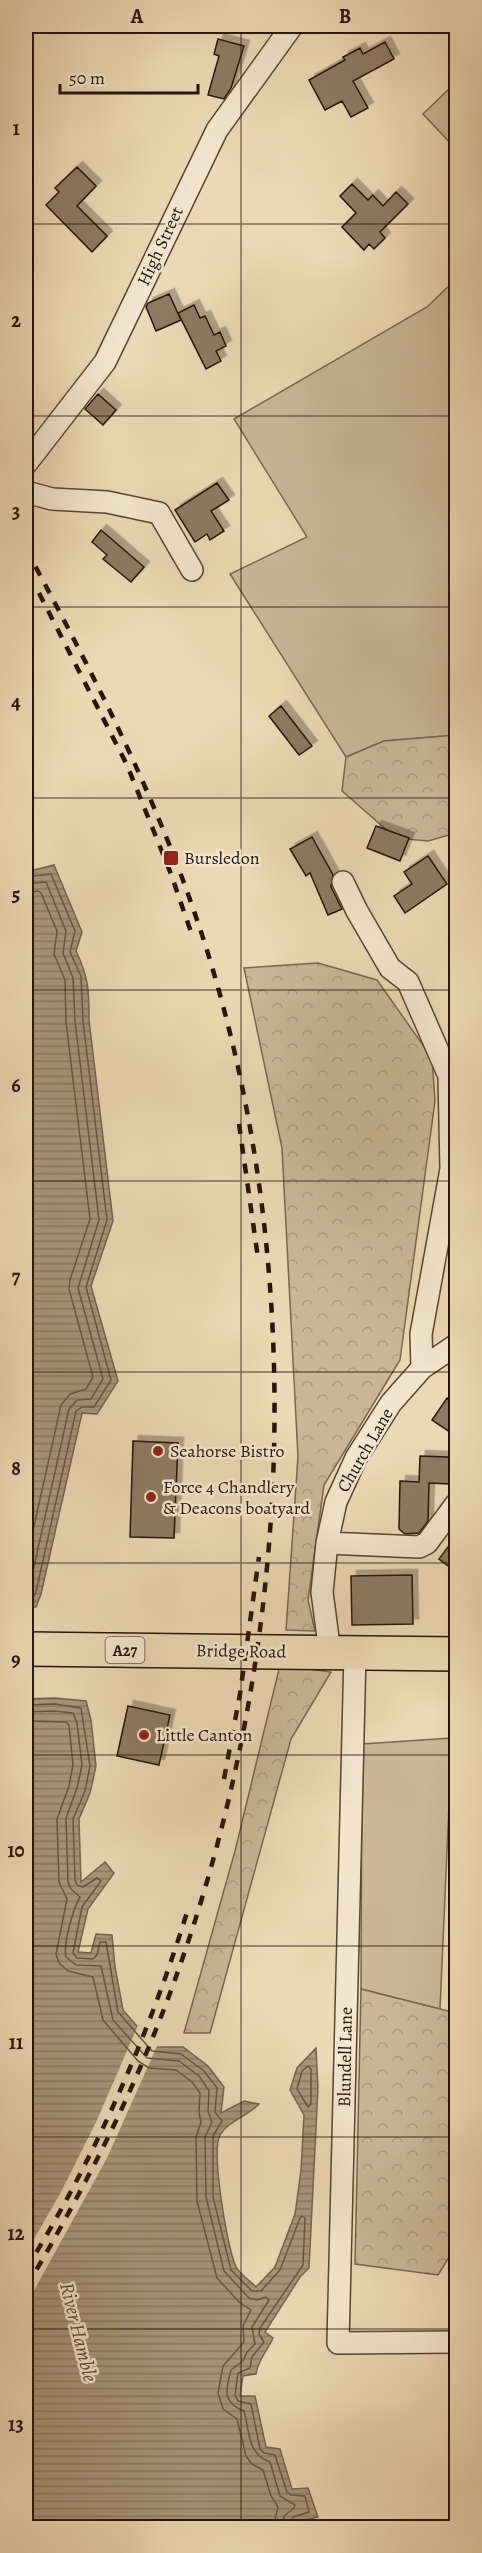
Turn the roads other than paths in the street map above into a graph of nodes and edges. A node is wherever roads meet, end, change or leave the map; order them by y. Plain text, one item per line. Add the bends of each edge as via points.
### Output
1 (292, 26) edge
2 (26, 464) edge
3 (26, 492) edge
4 (192, 570) dead end
5 (343, 882) dead end
6 (456, 1346) edge
7 (422, 1368) junction
8 (456, 1504) edge
9 (327, 1543) junction
10 (26, 1649) edge
11 (342, 1653) junction
12 (456, 1654) edge
13 (456, 2342) edge

1 - 2 street, High Street via 217,130 105,362
3 - 4 street via 159,513
5 - 7 street via 390,968 408,982 449,1076 451,1169 421,1334
6 - 7 street, Church Lane
7 - 9 street, Church Lane via 391,1403 356,1458 336,1502
8 - 9 street via 427,1543 419,1547
9 - 11 street, Church Lane via 322,1592
10 - 11 main road, Bridge Road / A27
11 - 12 main road, Bridge Road / A27
11 - 13 street, Blundell Lane via 338,2343

